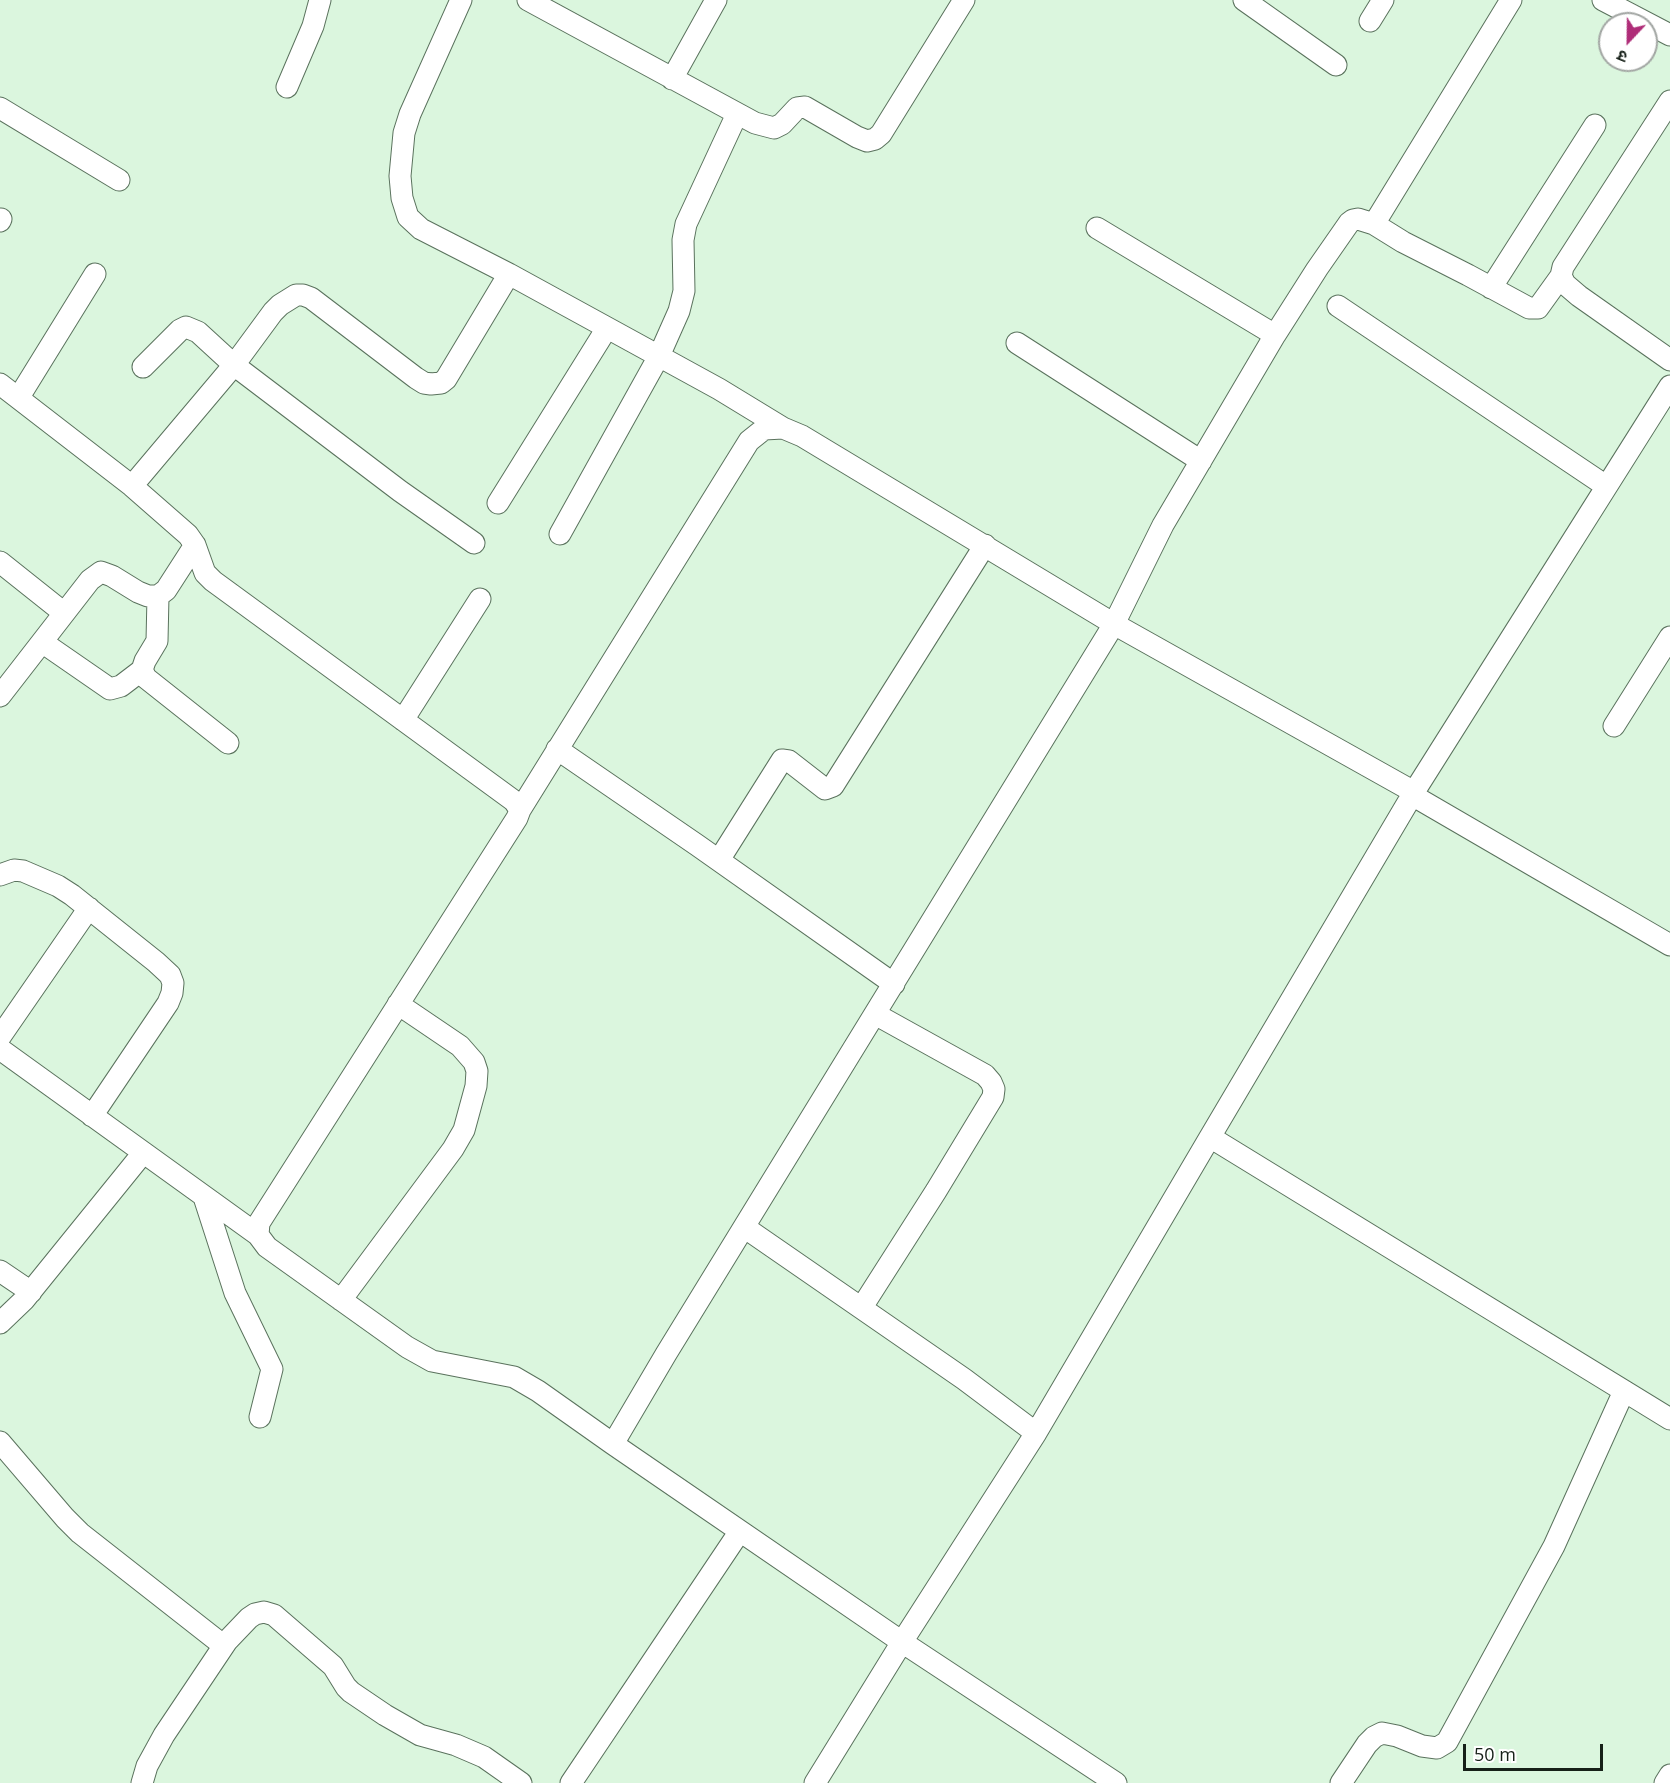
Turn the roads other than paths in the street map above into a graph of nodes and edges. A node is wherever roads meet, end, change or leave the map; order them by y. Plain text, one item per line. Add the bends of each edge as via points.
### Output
1 (320, 0) edge
2 (461, 0) edge
3 (528, 0) edge
4 (716, 0) edge
5 (964, 0) edge
6 (1244, 0) edge
7 (1383, 0) edge
8 (1511, 0) edge
9 (1603, 0) edge
10 (1370, 21) dead end
11 (1670, 35) edge
12 (1336, 65) dead end
13 (672, 79) junction
14 (287, 87) dead end
15 (1670, 100) edge
16 (0, 108) edge
17 (737, 114) junction
18 (1595, 125) dead end
19 (119, 180) dead end
20 (1374, 224) junction
21 (1097, 228) dead end
22 (95, 274) dead end
23 (509, 274) junction
24 (1562, 276) junction
25 (1491, 288) junction
26 (1338, 306) dead end
27 (607, 328) junction
28 (1275, 335) junction
29 (1017, 343) dead end
30 (659, 356) junction
31 (1670, 360) edge
32 (234, 365) junction
33 (143, 367) dead end
34 (0, 384) edge
35 (1670, 386) edge
36 (19, 397) junction
37 (783, 428) junction
38 (1201, 461) junction
39 (132, 486) junction
40 (1606, 486) junction
41 (498, 503) dead end
42 (560, 534) dead end
43 (474, 543) dead end
44 (195, 545) junction
45 (985, 545) junction
46 (0, 562) edge
47 (158, 596) junction
48 (480, 598) dead end
49 (64, 612) junction
50 (1114, 624) junction
51 (1670, 636) edge
52 (42, 642) junction
53 (142, 670) junction
54 (0, 696) edge
55 (404, 720) junction
56 (1614, 726) dead end
57 (228, 742) dead end
58 (557, 749) junction
59 (1413, 794) junction
60 (520, 810) junction
61 (719, 860) junction
62 (0, 876) edge
63 (89, 908) junction
64 (1670, 945) edge
65 (894, 984) junction
66 (398, 1004) junction
67 (875, 1014) junction
68 (0, 1037) edge
69 (0, 1049) edge
70 (92, 1116) junction
71 (1210, 1137) junction
72 (143, 1153) junction
73 (204, 1197) junction
74 (744, 1227) junction
75 (258, 1235) junction
76 (0, 1271) edge
77 (31, 1292) junction
78 (341, 1300) junction
79 (862, 1307) junction
80 (0, 1323) edge
81 (1624, 1391) junction
82 (260, 1417) dead end
83 (1670, 1419) edge
84 (1036, 1433) junction
85 (0, 1442) edge
86 (613, 1444) junction
87 (740, 1531) junction
88 (227, 1641) junction
89 (902, 1642) junction
90 (1670, 1775) edge
91 (142, 1783) edge
92 (521, 1783) edge
93 (571, 1783) edge
94 (815, 1783) edge
95 (1116, 1783) edge
96 (1341, 1783) edge
97 (1665, 1783) edge

1 - 14 street
2 - 23 street via 404,132 402,198 408,216 421,229
3 - 13 street
4 - 13 street
5 - 17 street via 875,139 857,137 805,107 797,108 774,128
6 - 12 street
7 - 10 street
8 - 20 street
9 - 11 street
13 - 17 street
15 - 24 street via 1563,267
16 - 19 street
17 - 30 street via 686,224 684,291
18 - 25 street
20 - 25 street
20 - 28 street via 1358,219 1349,223
21 - 28 street
22 - 36 street
23 - 27 street
23 - 32 street via 453,370 441,383 424,383 416,378 303,294 280,305
24 - 25 street via 1534,309
24 - 31 street via 1579,296
26 - 40 street
27 - 30 street
27 - 41 street
28 - 38 street
29 - 38 street
30 - 37 street
30 - 42 street
32 - 33 street via 198,332 186,327
32 - 39 street
32 - 43 street
34 - 36 street
35 - 40 street
36 - 39 street
37 - 45 street
37 - 58 street via 764,429 749,441
38 - 50 street via 1163,525
39 - 44 street
40 - 59 street
44 - 47 street
44 - 55 street via 205,573 213,581
45 - 50 street
45 - 61 street via 833,786 825,789 789,761 782,760
46 - 49 street
47 - 49 street via 138,592 101,572
47 - 53 street via 157,641
48 - 55 street
49 - 52 street
50 - 59 street
50 - 65 street
51 - 56 street
52 - 53 street via 110,689 121,686
52 - 54 street
53 - 57 street via 146,678
55 - 60 street via 514,801
58 - 60 street
58 - 61 street
59 - 64 street
59 - 71 street
60 - 66 street
61 - 65 street
62 - 63 street via 23,870 58,886
63 - 68 street
63 - 70 street via 156,962 173,983 168,1003
65 - 67 street
66 - 75 street via 259,1223
66 - 78 street via 460,1046 474,1062 476,1086 464,1130 453,1149
67 - 74 street
67 - 79 street via 985,1075 994,1089 993,1097
69 - 70 street
70 - 72 street
71 - 81 street
71 - 84 street
72 - 73 street
72 - 77 street
73 - 75 street
73 - 82 street via 235,1293 272,1369
74 - 79 street
74 - 86 street
75 - 78 street via 267,1247
76 - 77 street
77 - 80 street
78 - 86 street via 432,1361 514,1377
79 - 84 street
81 - 83 street
81 - 96 street via 1554,1546 1447,1742 1437,1748 1422,1746 1382,1733 1367,1744
84 - 89 street
85 - 88 street via 80,1533 212,1637 219,1642
86 - 87 street
87 - 89 street
87 - 93 street
88 - 91 street via 164,1735
88 - 92 street via 255,1614 274,1615 333,1666 351,1692 420,1735 484,1757
89 - 94 street
89 - 95 street
90 - 97 street

